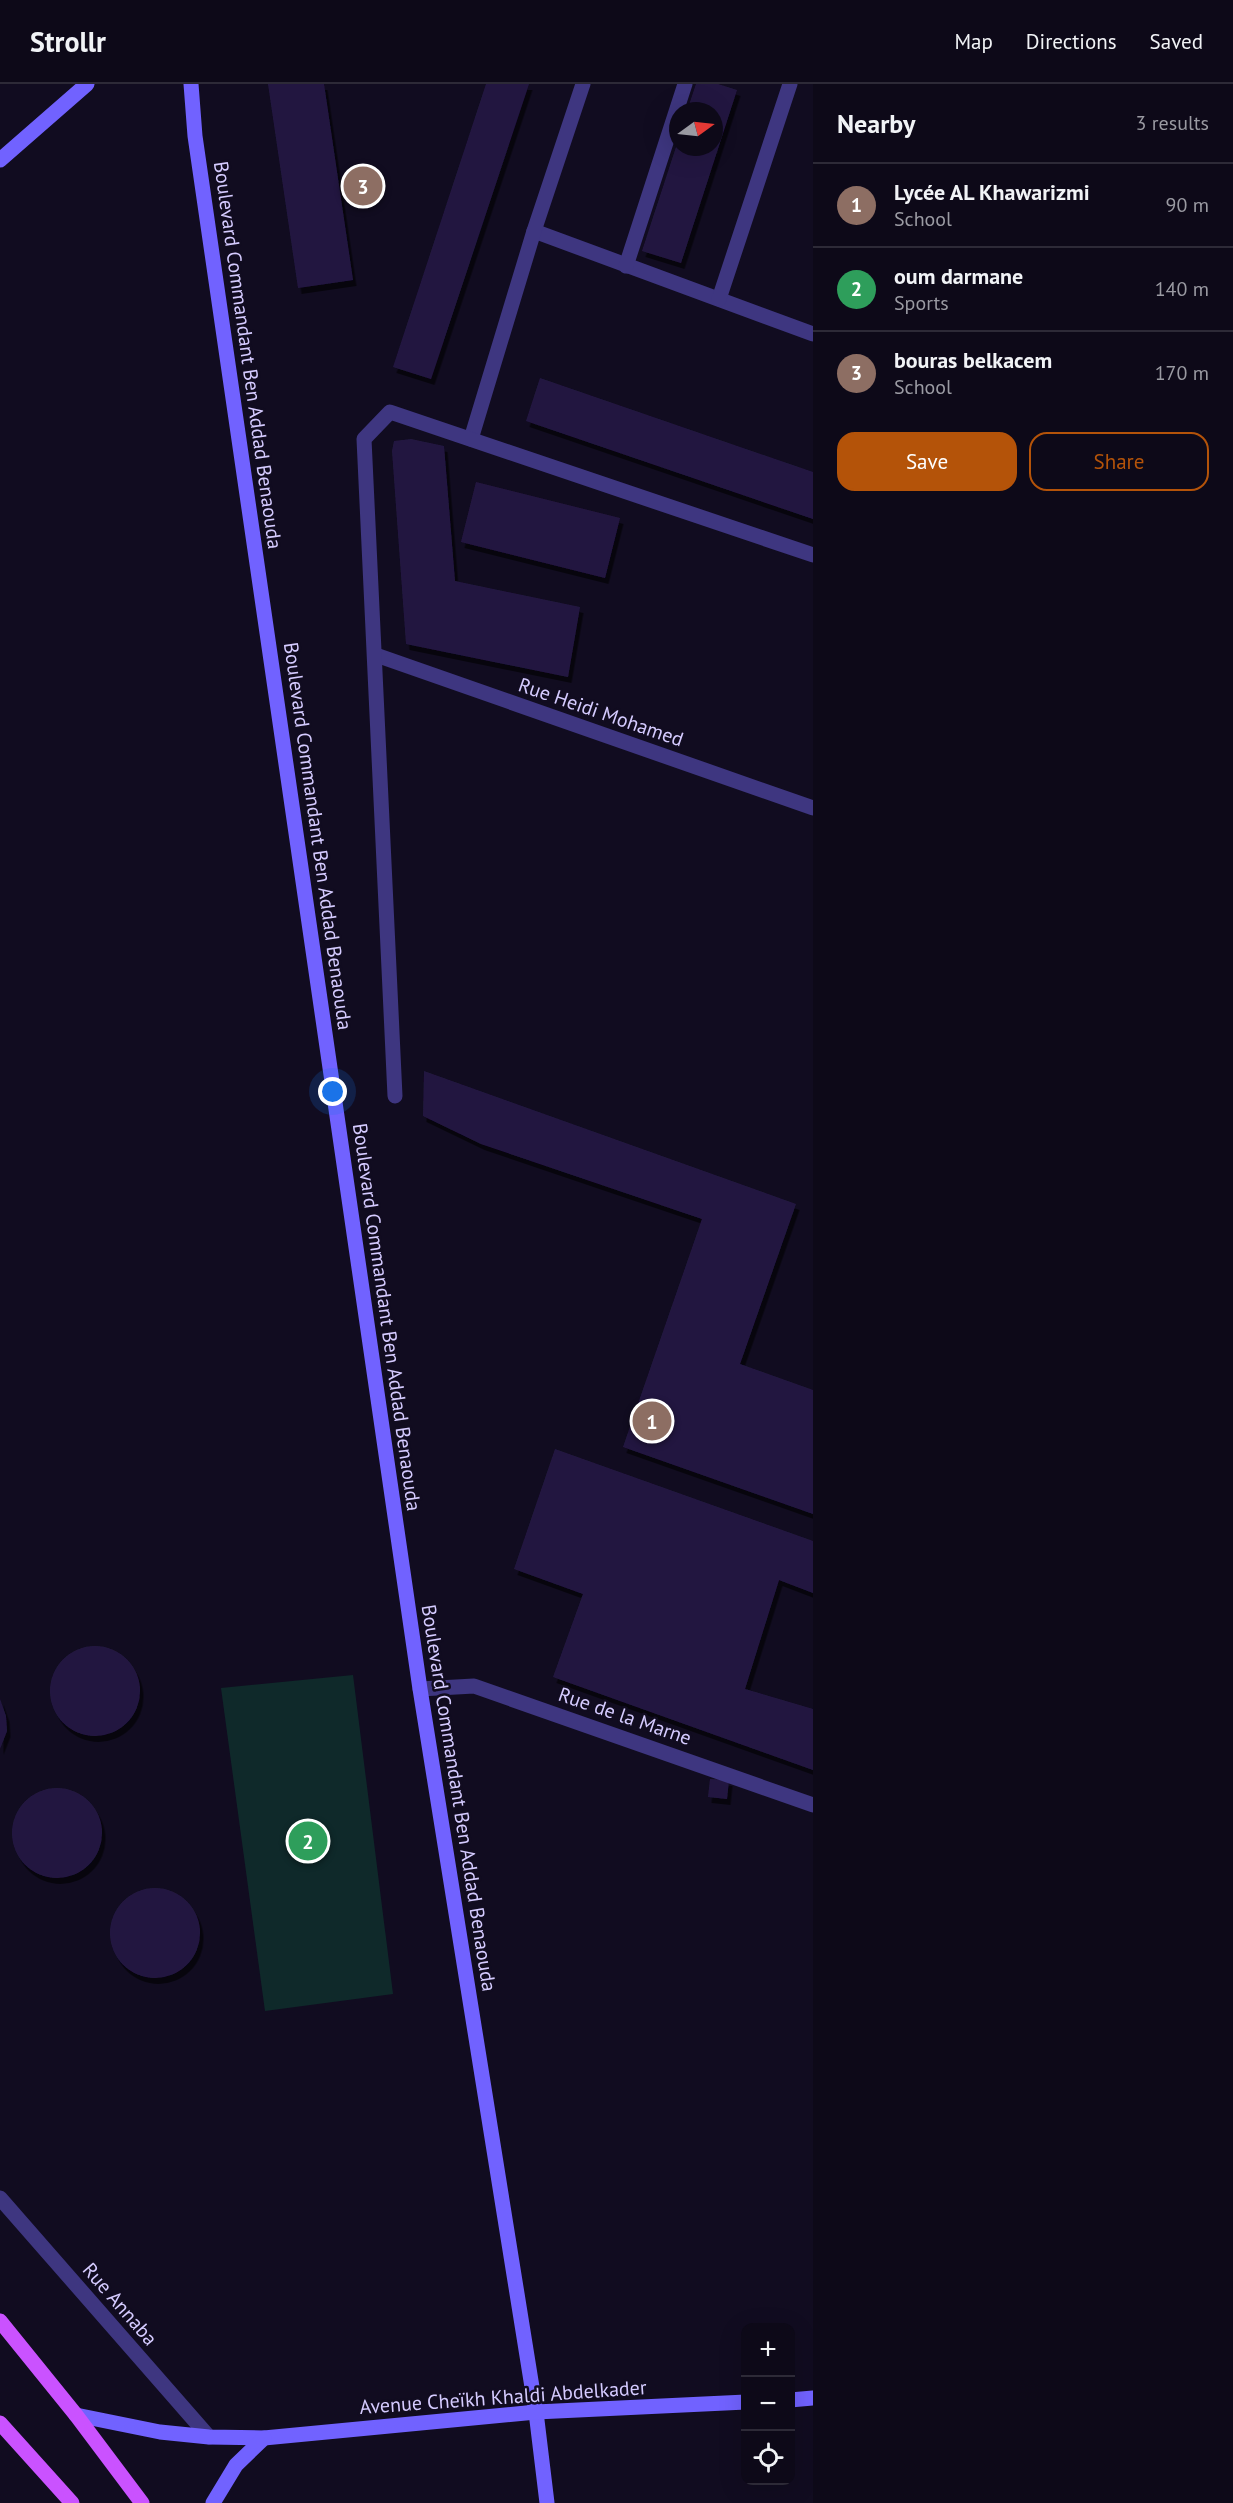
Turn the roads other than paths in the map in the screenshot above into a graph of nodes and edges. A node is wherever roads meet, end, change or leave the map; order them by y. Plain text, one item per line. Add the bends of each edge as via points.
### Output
1 (87, 84) edge
2 (191, 84) edge
3 (583, 84) edge
4 (685, 84) edge
5 (790, 84) edge
6 (0, 160) edge
7 (534, 231) junction
8 (626, 266) junction
9 (719, 299) junction
10 (813, 334) edge
11 (471, 439) junction
12 (813, 555) edge
13 (376, 655) junction
14 (813, 808) edge
15 (395, 1096) dead end
16 (420, 1689) junction
17 (813, 1804) edge
18 (0, 2198) edge
19 (0, 2321) edge
20 (813, 2398) edge
21 (795, 2400) edge
22 (741, 2402) edge
23 (536, 2412) junction
24 (76, 2415) junction
25 (0, 2423) edge
26 (209, 2437) junction
27 (264, 2438) junction
28 (72, 2503) edge
29 (142, 2503) edge
30 (213, 2503) edge
31 (547, 2503) edge

1 - 6 street
2 - 16 street, Boulevard Commandant Ben Addad Benaouda via 195,136
3 - 7 street
4 - 8 street
5 - 9 street
7 - 8 street
7 - 11 street
8 - 9 street
9 - 10 street
11 - 12 street
11 - 13 street via 390,412 364,439
13 - 14 street, Rue Heidi Mohamed
13 - 15 street
16 - 17 street, Rue de la Marne via 474,1686
16 - 23 street, Boulevard Commandant Ben Addad Benaouda
18 - 26 street, Rue Annaba
19 - 24 main road
20 - 21 street
22 - 23 street, Avenue Cheïkh Khaldi Abdelkader
23 - 27 street, Avenue Cheïkh Khaldi Abdelkader
23 - 31 street, Boulevard Commandant Ben Addad Benaouda
24 - 26 street, Avenue Cheïkh Khaldi Abdelkader via 160,2432
24 - 29 main road
25 - 28 main road
26 - 27 street, Avenue Cheïkh Khaldi Abdelkader
27 - 30 street via 236,2465

